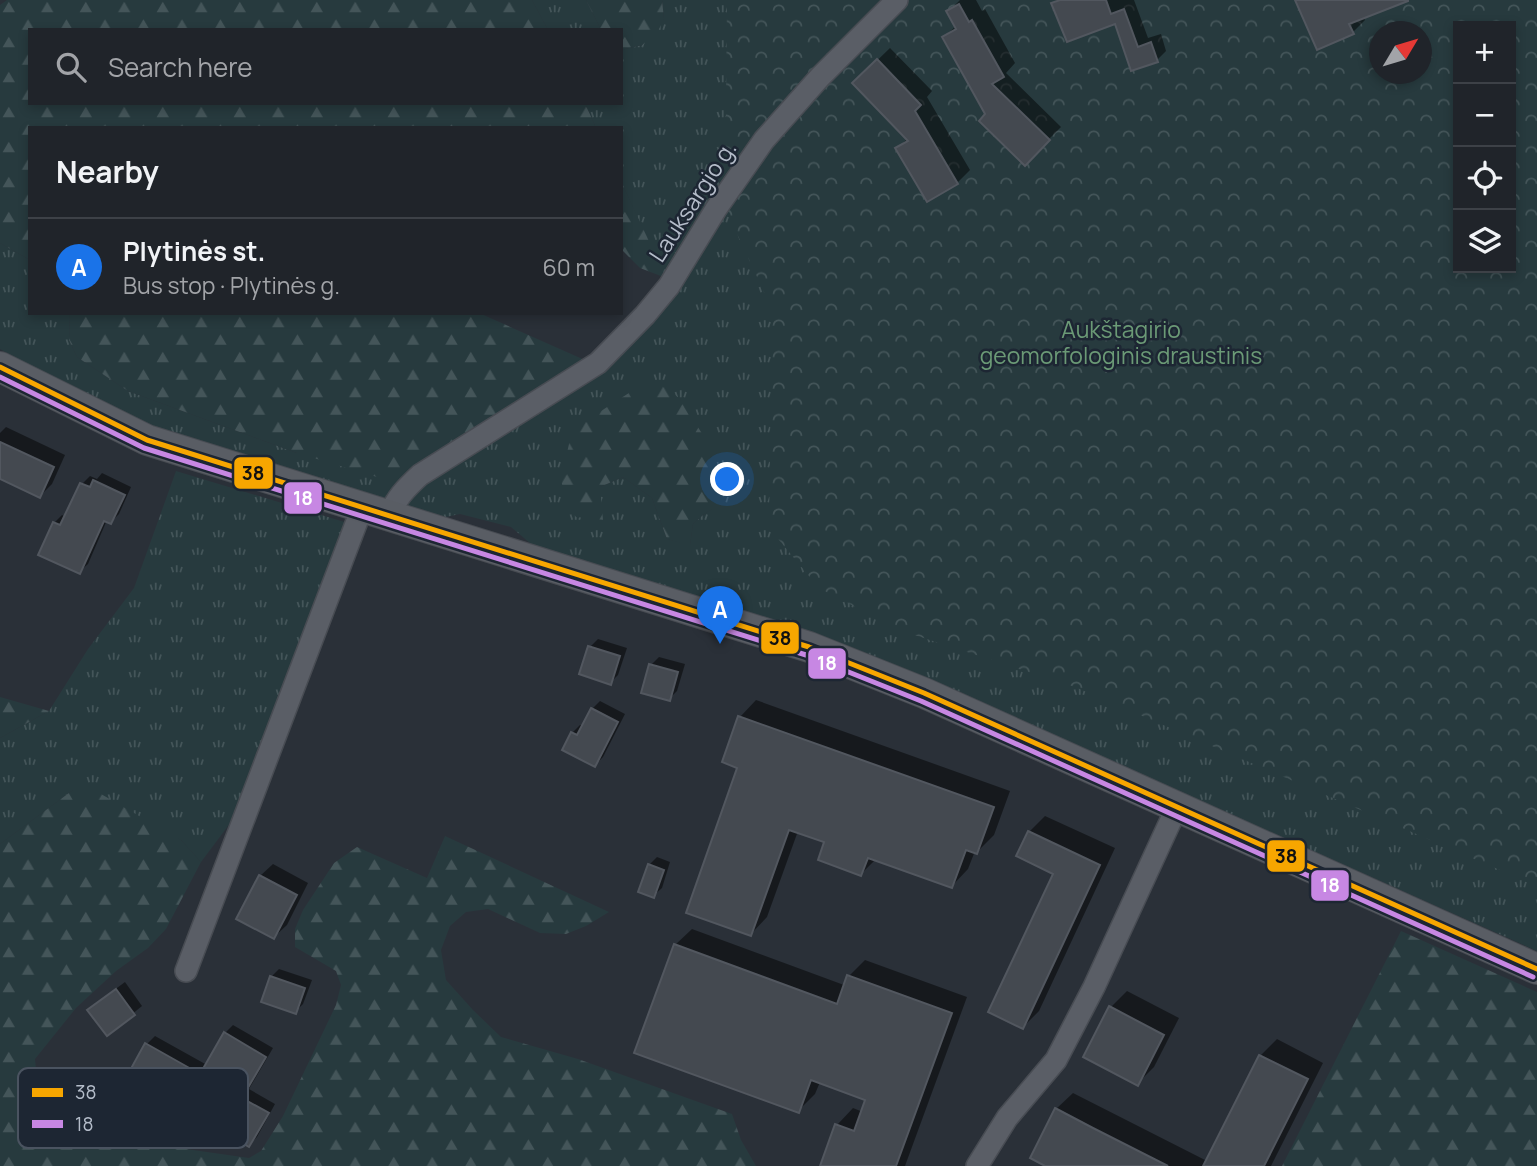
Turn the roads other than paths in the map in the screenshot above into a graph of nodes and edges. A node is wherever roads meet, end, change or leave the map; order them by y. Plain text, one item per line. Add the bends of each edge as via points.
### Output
1 (897, 0) edge
2 (0, 367) edge
3 (376, 512) junction
4 (1177, 807) junction
5 (1537, 969) edge
6 (186, 971) dead end
7 (977, 1166) edge

1 - 3 street, Lauksargio g. via 764,140 669,286 597,363 420,475 393,504
2 - 3 main road via 148,440
3 - 4 main road via 809,647 924,693
3 - 6 street, Lauksargio g.
4 - 5 main road
4 - 7 street via 1056,1060 1007,1118

